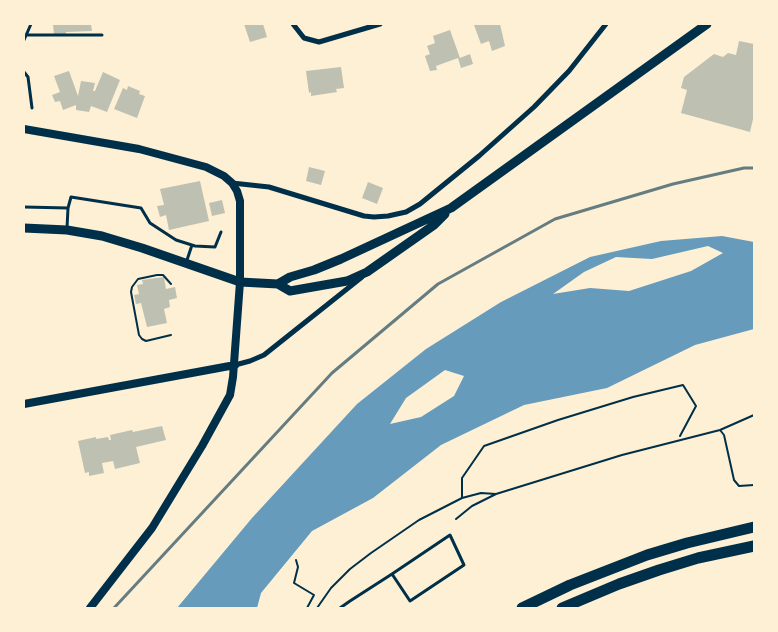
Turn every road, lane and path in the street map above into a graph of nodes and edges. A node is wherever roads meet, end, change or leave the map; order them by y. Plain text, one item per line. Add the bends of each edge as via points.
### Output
1 (31, 24) edge
2 (293, 24) edge
3 (380, 24) edge
4 (606, 24) edge
5 (707, 24) edge
6 (102, 35) dead end
7 (25, 38) edge
8 (24, 72) edge
9 (32, 108) dead end
10 (24, 129) edge
11 (232, 182) junction
12 (24, 207) edge
13 (68, 208) junction
14 (451, 208) junction
15 (24, 228) edge
16 (67, 230) junction
17 (221, 232) dead end
18 (192, 245) junction
19 (186, 264) junction
20 (367, 272) junction
21 (240, 282) junction
22 (171, 284) dead end
23 (278, 284) junction
24 (170, 336) dead end
25 (235, 365) junction
26 (24, 404) edge
27 (754, 415) edge
28 (720, 430) junction
29 (680, 436) dead end
30 (754, 485) edge
31 (496, 494) junction
32 (462, 498) junction
33 (456, 519) dead end
34 (754, 527) edge
35 (754, 546) edge
36 (296, 560) dead end
37 (392, 574) junction
38 (90, 608) edge
39 (307, 608) edge
40 (316, 608) edge
41 (340, 608) edge
42 (522, 608) edge
43 (562, 608) edge

1 - 7 lane
2 - 3 street via 304,38 319,42
4 - 11 street via 569,71 534,107 479,156 406,212 369,217 269,188
5 - 14 main road
6 - 7 lane
8 - 9 lane via 28,77
10 - 11 street via 167,156 212,170
11 - 21 street via 240,202
12 - 13 lane
13 - 16 lane
13 - 18 lane via 71,197 141,208 150,223 176,240
14 - 20 main road via 434,225
14 - 23 main road
15 - 16 main road
16 - 19 main road via 102,236
17 - 18 lane via 215,247
18 - 19 lane
19 - 21 main road
20 - 23 main road via 347,281 290,292
20 - 25 street via 264,355
21 - 23 main road
21 - 25 street
22 - 24 path via 164,275 157,275 138,279 131,292 142,340
25 - 26 street
25 - 38 street via 230,395 197,454 152,528
27 - 28 path
28 - 30 path via 736,484
28 - 31 path via 622,455
29 - 32 path via 696,406 683,385 633,397 484,446 462,478
31 - 32 path
31 - 33 path via 472,506
32 - 40 path via 419,520 371,553 350,569
34 - 42 highway via 647,555
35 - 43 highway via 659,570
36 - 39 path via 298,567 294,582 314,595
37 - 37 lane via 450,535 464,565 410,601
37 - 41 lane

